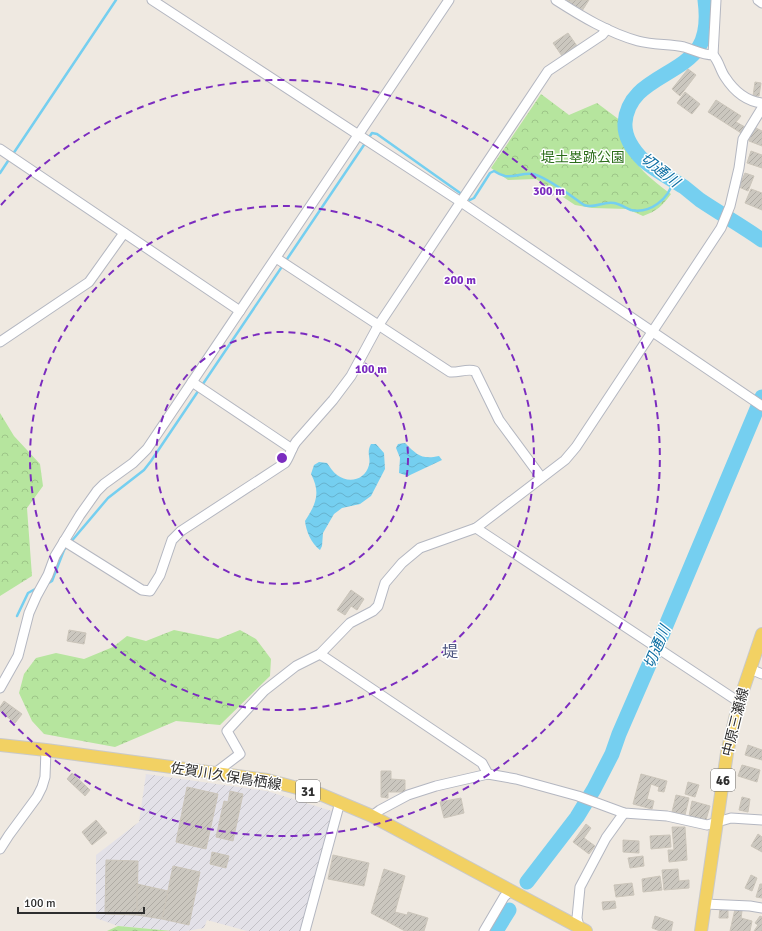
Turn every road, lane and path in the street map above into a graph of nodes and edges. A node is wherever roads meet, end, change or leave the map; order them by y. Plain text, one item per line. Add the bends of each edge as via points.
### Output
1 (152, 0) edge
2 (449, 0) edge
3 (556, 0) edge
4 (716, 0) edge
5 (758, 0) edge
6 (762, 3) edge
7 (607, 29) junction
8 (710, 55) junction
9 (762, 103) edge
10 (762, 108) edge
11 (358, 135) junction
12 (3, 150) edge
13 (461, 202) junction
14 (124, 233) junction
15 (276, 258) junction
16 (240, 311) junction
17 (378, 326) junction
18 (652, 332) junction
19 (0, 342) edge
20 (192, 382) junction
21 (762, 406) edge
22 (292, 448) junction
23 (541, 477) junction
24 (476, 528) junction
25 (64, 541) junction
26 (762, 634) edge
27 (320, 654) junction
28 (750, 669) junction
29 (762, 674) edge
30 (0, 688) edge
31 (739, 702) junction
32 (0, 745) edge
33 (46, 750) junction
34 (214, 773) junction
35 (488, 774) junction
36 (340, 802) junction
37 (624, 813) junction
38 (372, 816) junction
39 (762, 820) edge
40 (716, 822) junction
41 (0, 850) edge
42 (510, 891) junction
43 (705, 904) junction
44 (762, 908) edge
45 (582, 930) edge
46 (306, 931) edge
47 (484, 931) edge
48 (701, 931) edge

1 - 11 street
2 - 11 street
3 - 7 street
4 - 8 street
5 - 6 street
7 - 8 street via 639,41 684,47
7 - 13 street via 548,71
8 - 9 street via 717,58 725,76 740,94 751,102
10 - 18 street via 743,139 730,206 721,228
11 - 13 street
11 - 15 street
12 - 14 street
13 - 17 street
13 - 18 street
14 - 16 street
14 - 19 street via 89,282
15 - 16 street
15 - 17 street
16 - 20 street
17 - 22 street via 343,388
17 - 23 street via 450,372 475,371 499,420
18 - 21 street
18 - 23 street via 576,447 565,460
20 - 22 street
20 - 25 street via 147,449 97,491
22 - 25 street via 285,463 181,531 172,540 160,575 150,591 142,590
23 - 24 street
24 - 27 street via 420,548 385,582 378,606 350,623
24 - 31 street
25 - 30 street via 29,613 18,656
26 - 28 main road, 中原三瀬線 / 46
27 - 34 street via 296,666 264,691 227,731 240,754
27 - 35 street via 482,763
28 - 29 street
28 - 31 main road, 中原三瀬線 / 46
31 - 40 main road, 中原三瀬線 / 46 via 727,753
32 - 33 main road, 佐賀川久保鳥栖線 / 31
33 - 34 main road, 佐賀川久保鳥栖線 / 31
33 - 41 street via 42,787
34 - 36 main road, 佐賀川久保鳥栖線 / 31 via 267,780
35 - 37 street via 578,796
35 - 38 street via 408,795
36 - 38 main road, 佐賀川久保鳥栖線 / 31
36 - 46 street
37 - 40 street via 667,816 707,825
37 - 45 street via 606,838 580,887 577,918
38 - 42 main road, 佐賀川久保鳥栖線 / 31
39 - 40 street via 731,818
40 - 43 main road, 中原三瀬線 / 46
42 - 45 main road, 佐賀川久保鳥栖線 / 31
42 - 47 street
43 - 44 street
43 - 48 main road, 中原三瀬線 / 46

